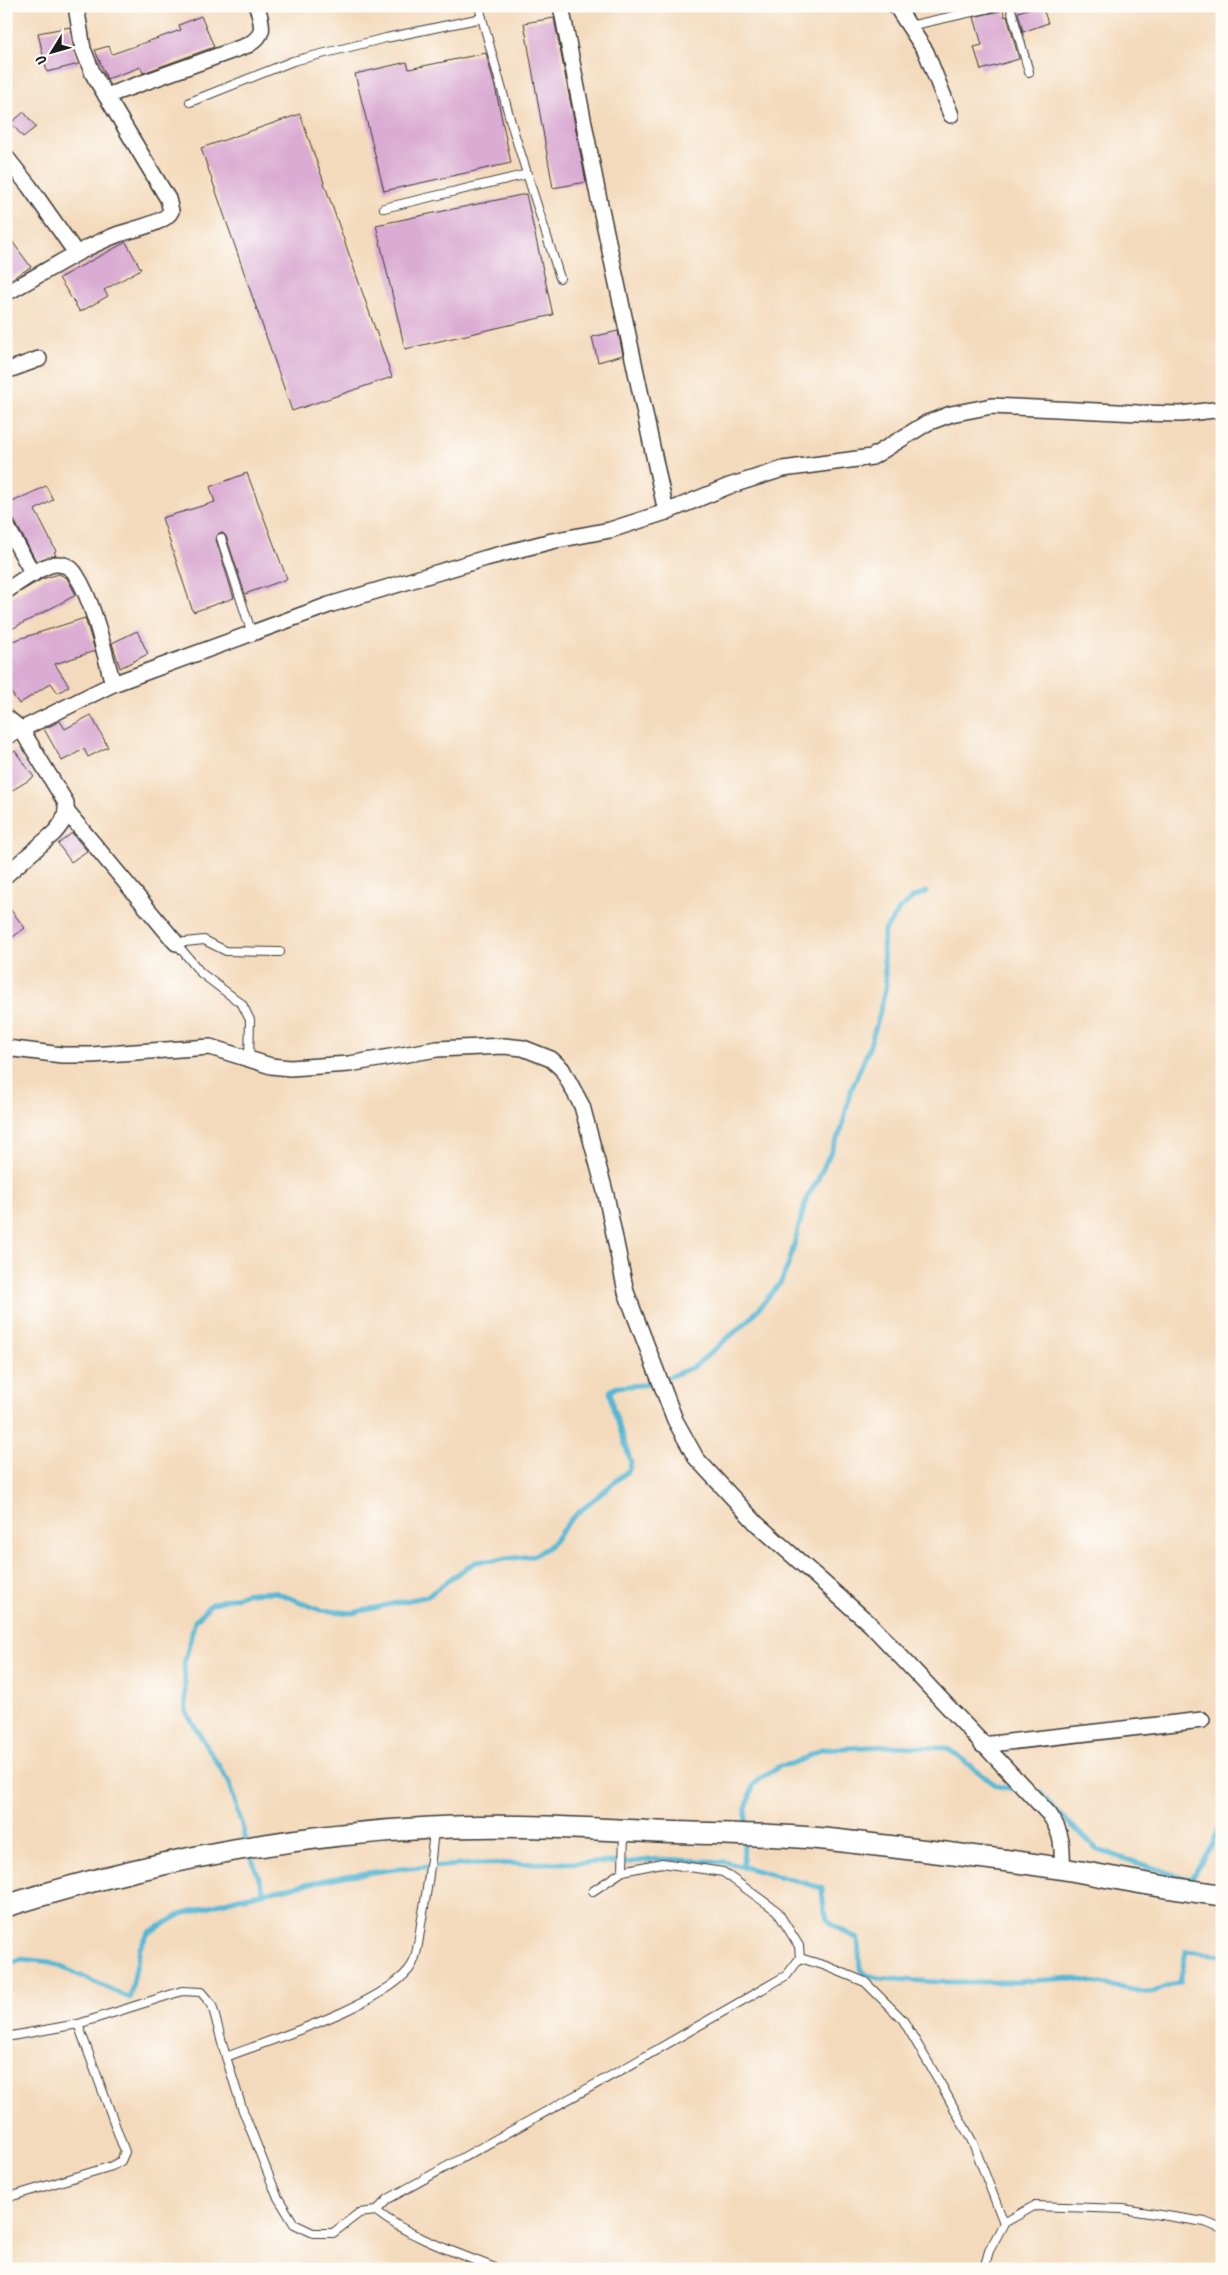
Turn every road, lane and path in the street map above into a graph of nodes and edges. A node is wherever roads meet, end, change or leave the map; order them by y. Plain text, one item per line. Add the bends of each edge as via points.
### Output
1 (76, 6) edge
2 (257, 6) edge
3 (479, 6) edge
4 (560, 6) edge
5 (896, 6) edge
6 (998, 6) edge
7 (1010, 6) edge
8 (482, 18) junction
9 (908, 26) junction
10 (1029, 72) dead end
11 (106, 96) junction
12 (190, 102) dead end
13 (951, 115) dead end
14 (6, 157) edge
15 (528, 174) junction
16 (384, 208) dead end
17 (76, 253) junction
18 (560, 278) dead end
19 (6, 293) edge
20 (39, 359) dead end
21 (6, 371) edge
22 (1222, 409) edge
23 (666, 512) junction
24 (6, 525) edge
25 (221, 538) dead end
26 (33, 574) junction
27 (6, 591) edge
28 (252, 634) junction
29 (113, 684) junction
30 (6, 718) edge
31 (21, 729) junction
32 (6, 737) edge
33 (67, 812) junction
34 (6, 875) edge
35 (176, 943) junction
36 (280, 952) dead end
37 (6, 1048) edge
38 (250, 1059) junction
39 (1202, 1720) dead end
40 (982, 1745) junction
41 (434, 1828) junction
42 (624, 1830) junction
43 (1062, 1869) junction
44 (623, 1871) junction
45 (593, 1891) dead end
46 (1222, 1896) edge
47 (6, 1906) edge
48 (800, 1958) junction
49 (78, 2024) junction
50 (6, 2037) edge
51 (226, 2057) junction
52 (6, 2198) edge
53 (376, 2211) junction
54 (1004, 2223) junction
55 (1222, 2229) edge
56 (498, 2269) edge
57 (984, 2269) edge

1 - 11 street via 82,49
2 - 11 street via 262,23 262,32 257,40
3 - 8 lane
4 - 23 street
5 - 9 street
6 - 9 lane
7 - 10 lane
8 - 12 lane via 293,61
8 - 15 lane
9 - 13 street via 926,52
11 - 17 street via 168,199 170,211 166,218
14 - 17 street
15 - 16 lane
15 - 18 lane
17 - 19 street
20 - 21 street
22 - 23 street via 1181,414 1035,407 971,409 927,424 872,456 783,469 729,486
23 - 28 street via 610,530 552,541 408,580 328,605
24 - 26 street
25 - 28 lane
26 - 27 street
26 - 29 street via 58,564 70,567 76,574 87,596
28 - 29 street
29 - 31 street
30 - 31 street
31 - 32 street
31 - 33 street via 66,803
33 - 34 street via 61,826
33 - 35 street
35 - 36 lane via 204,940 226,951
35 - 38 lane via 202,973 242,1004 250,1020
37 - 38 street via 91,1055 210,1047
38 - 40 street via 271,1066 309,1068 437,1049 504,1046 523,1048 551,1059 562,1069 582,1106 606,1195 626,1292 675,1420 692,1450 756,1523 871,1625
39 - 40 street
40 - 43 street via 1056,1824 1063,1847
41 - 42 street
41 - 47 street via 296,1841 201,1857 131,1872
41 - 51 lane via 431,1873 417,1952 411,1966 393,1984 347,2010
42 - 43 street via 839,1841
42 - 44 lane
43 - 46 street
44 - 45 lane
44 - 48 lane via 662,1862 723,1872 777,1911 799,1946
48 - 53 lane via 788,1975 388,2199
48 - 54 lane via 864,1982 903,2020 972,2144
49 - 50 lane
49 - 51 lane via 182,1991 202,1992 212,2005
49 - 52 lane via 125,2152 112,2166
51 - 53 lane via 242,2108 277,2196 294,2224 313,2233 332,2233 359,2213
53 - 56 lane via 411,2232
54 - 55 lane via 1034,2206 1123,2209 1205,2222
54 - 57 lane via 989,2251

